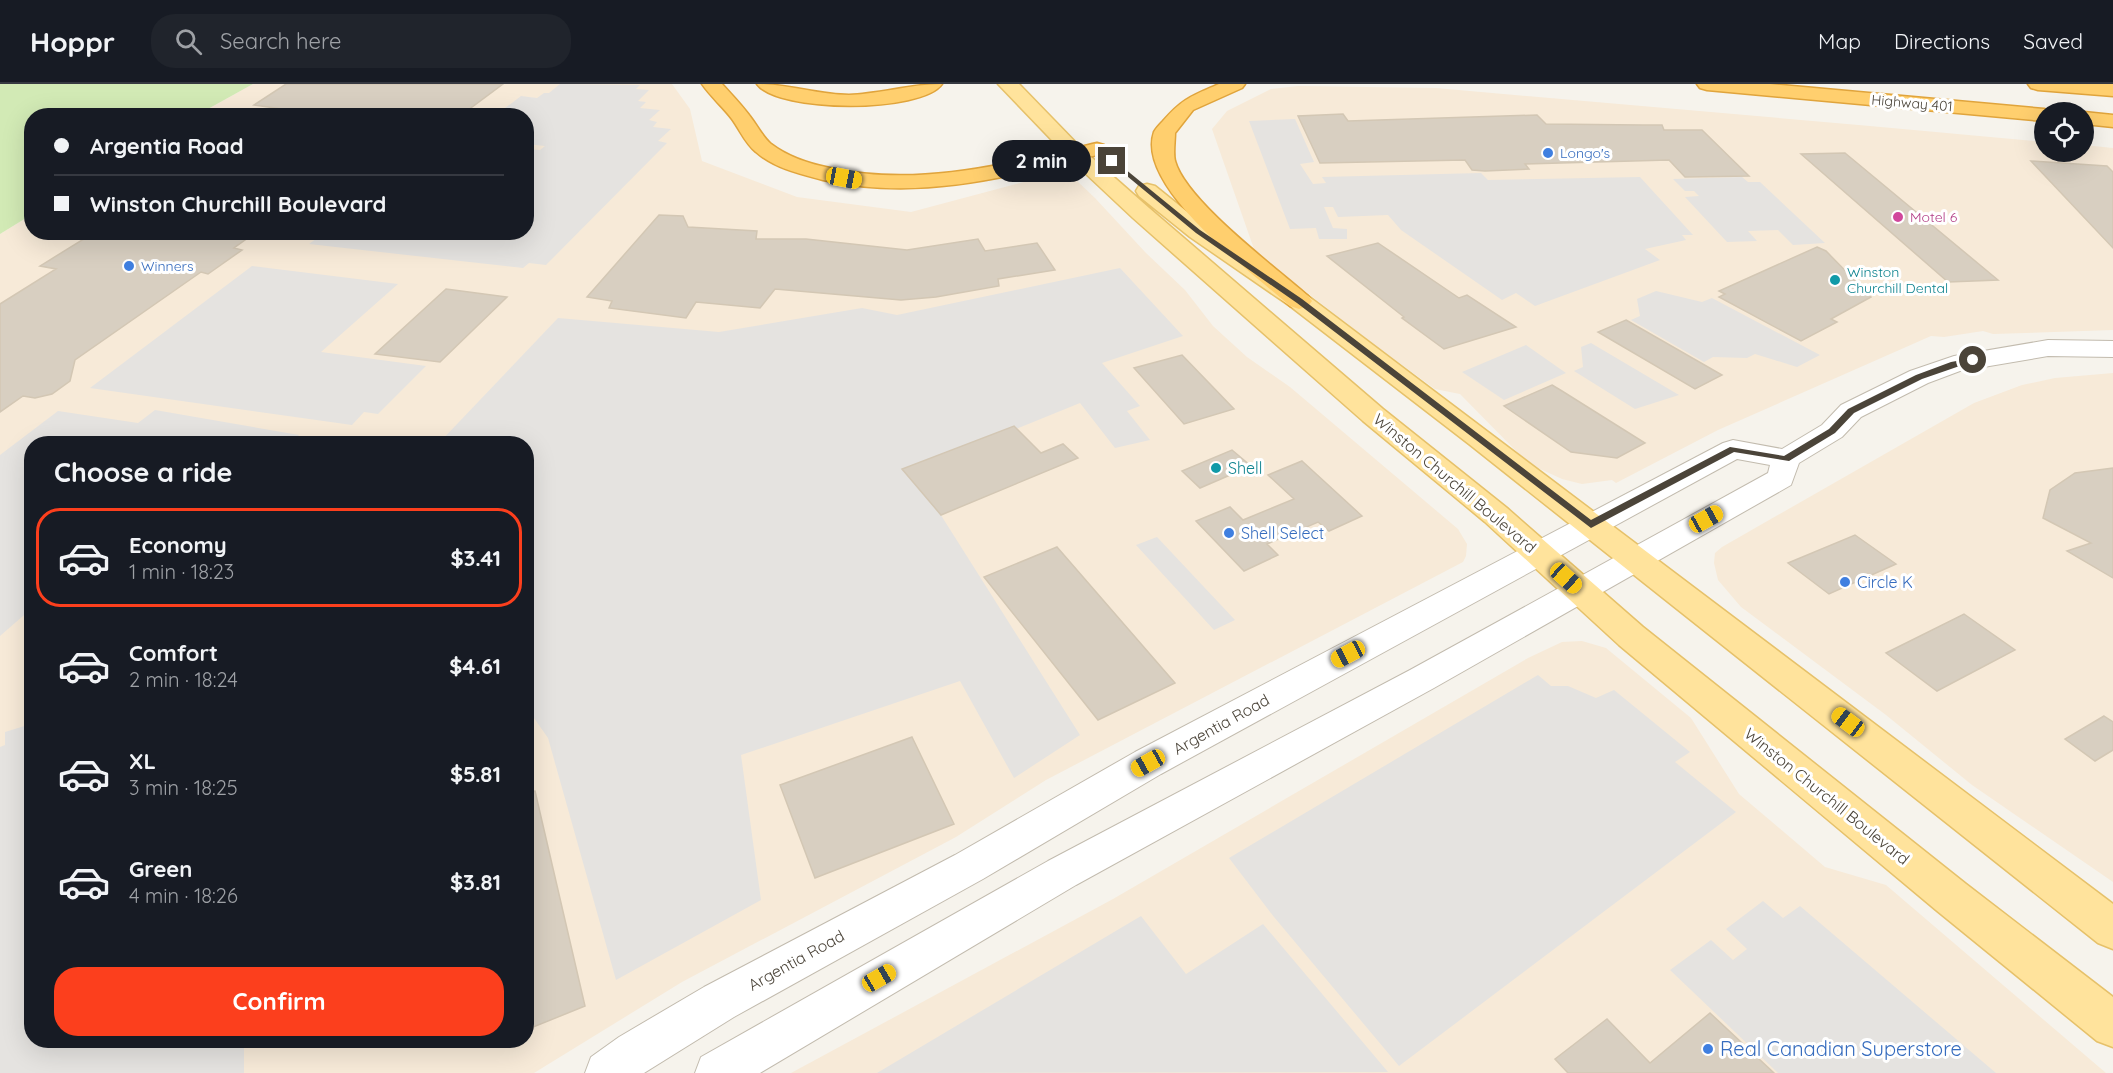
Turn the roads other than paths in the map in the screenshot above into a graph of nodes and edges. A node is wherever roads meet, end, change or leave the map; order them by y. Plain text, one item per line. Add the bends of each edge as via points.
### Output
1 (712, 84) edge
2 (767, 84) edge
3 (932, 84) edge
4 (1008, 84) edge
5 (1035, 84) edge
6 (1235, 84) edge
7 (1691, 84) edge
8 (2038, 84) edge
9 (1717, 85) edge
10 (2113, 90) edge
11 (2034, 114) edge
12 (2094, 119) edge
13 (2113, 121) edge
14 (1087, 151) junction
15 (1299, 301) junction
16 (2113, 349) edge
17 (1786, 459) junction
18 (1591, 525) junction
19 (1538, 553) junction
20 (1635, 559) junction
21 (1580, 590) junction
22 (2113, 929) edge
23 (2113, 1025) edge
24 (607, 1073) edge
25 (717, 1073) edge

1 - 14 highway via 765,149 831,176 893,184 924,183
2 - 3 highway via 802,98 840,100 908,93
4 - 14 main road, Winston Churchill Boulevard
5 - 14 main road, Winston Churchill Boulevard
6 - 15 highway via 1204,96 1177,115 1163,137 1162,160 1188,201
7 - 9 highway, Highway 401
8 - 10 highway
9 - 11 highway, Highway 401
12 - 13 highway
14 - 15 main road, Winston Churchill Boulevard
14 - 19 main road, Winston Churchill Boulevard via 1247,307
15 - 18 main road, Winston Churchill Boulevard
16 - 17 street via 2048,348 1954,364 1851,411 1832,431
17 - 18 street, Argentia Road via 1733,449
17 - 20 street via 1781,478
18 - 19 street, Argentia Road
18 - 20 main road, Winston Churchill Boulevard
19 - 21 main road, Winston Churchill Boulevard
19 - 24 street, Argentia Road via 719,1002
20 - 21 street
20 - 22 main road, Winston Churchill Boulevard
21 - 23 main road, Winston Churchill Boulevard via 1717,707
21 - 25 street via 1062,873

